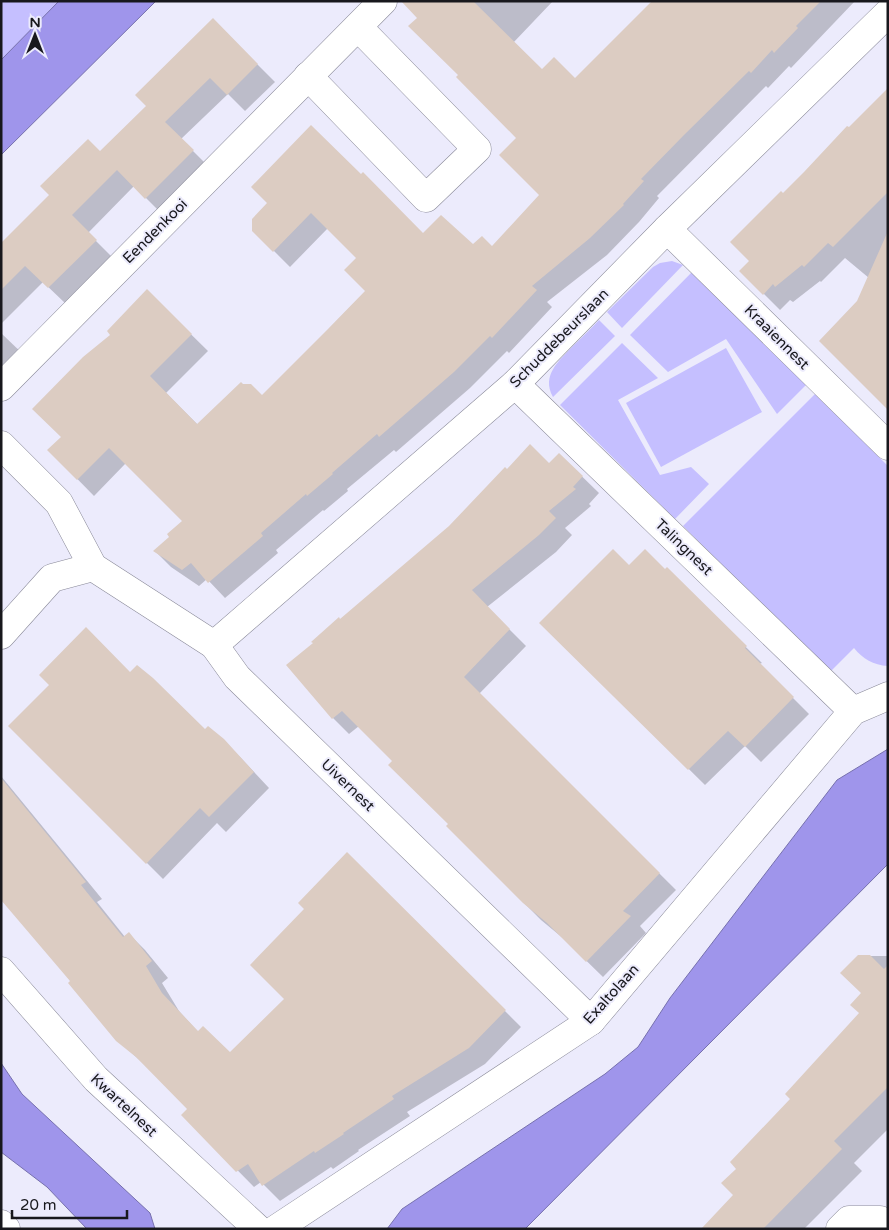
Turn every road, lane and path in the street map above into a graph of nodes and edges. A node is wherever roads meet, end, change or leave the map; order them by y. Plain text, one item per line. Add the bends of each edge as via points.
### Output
1 (383, 1) edge
2 (888, 13) edge
3 (358, 27) junction
4 (308, 76) junction
5 (667, 229) junction
6 (514, 384) junction
7 (1, 387) edge
8 (1, 445) edge
9 (888, 446) edge
10 (93, 567) junction
11 (1, 635) edge
12 (214, 645) junction
13 (888, 696) edge
14 (853, 711) junction
15 (1, 971) edge
16 (591, 1020) junction
17 (883, 1216) edge
18 (1, 1224) edge
19 (6, 1229) edge
20 (258, 1229) edge
21 (276, 1229) edge
22 (840, 1229) edge

1 - 3 street, Eendenkooi
2 - 5 street, Schuddebeurslaan
3 - 4 street, Eendenkooi
3 - 4 street via 477,149 426,198
4 - 7 street, Eendenkooi
5 - 6 street, Schuddebeurslaan
5 - 9 street, Kraaiennest
6 - 12 street, Schuddebeurslaan
6 - 14 street, Talingnest
8 - 10 street via 59,503
10 - 11 street via 52,578
10 - 12 street, Uivernest
12 - 16 street, Uivernest via 237,677
13 - 14 street, Exaltolaan
14 - 16 street, Exaltolaan
15 - 20 street, Kwartelnest via 96,1079
16 - 21 street, Exaltolaan
17 - 22 street via 848,1220
18 - 19 street

